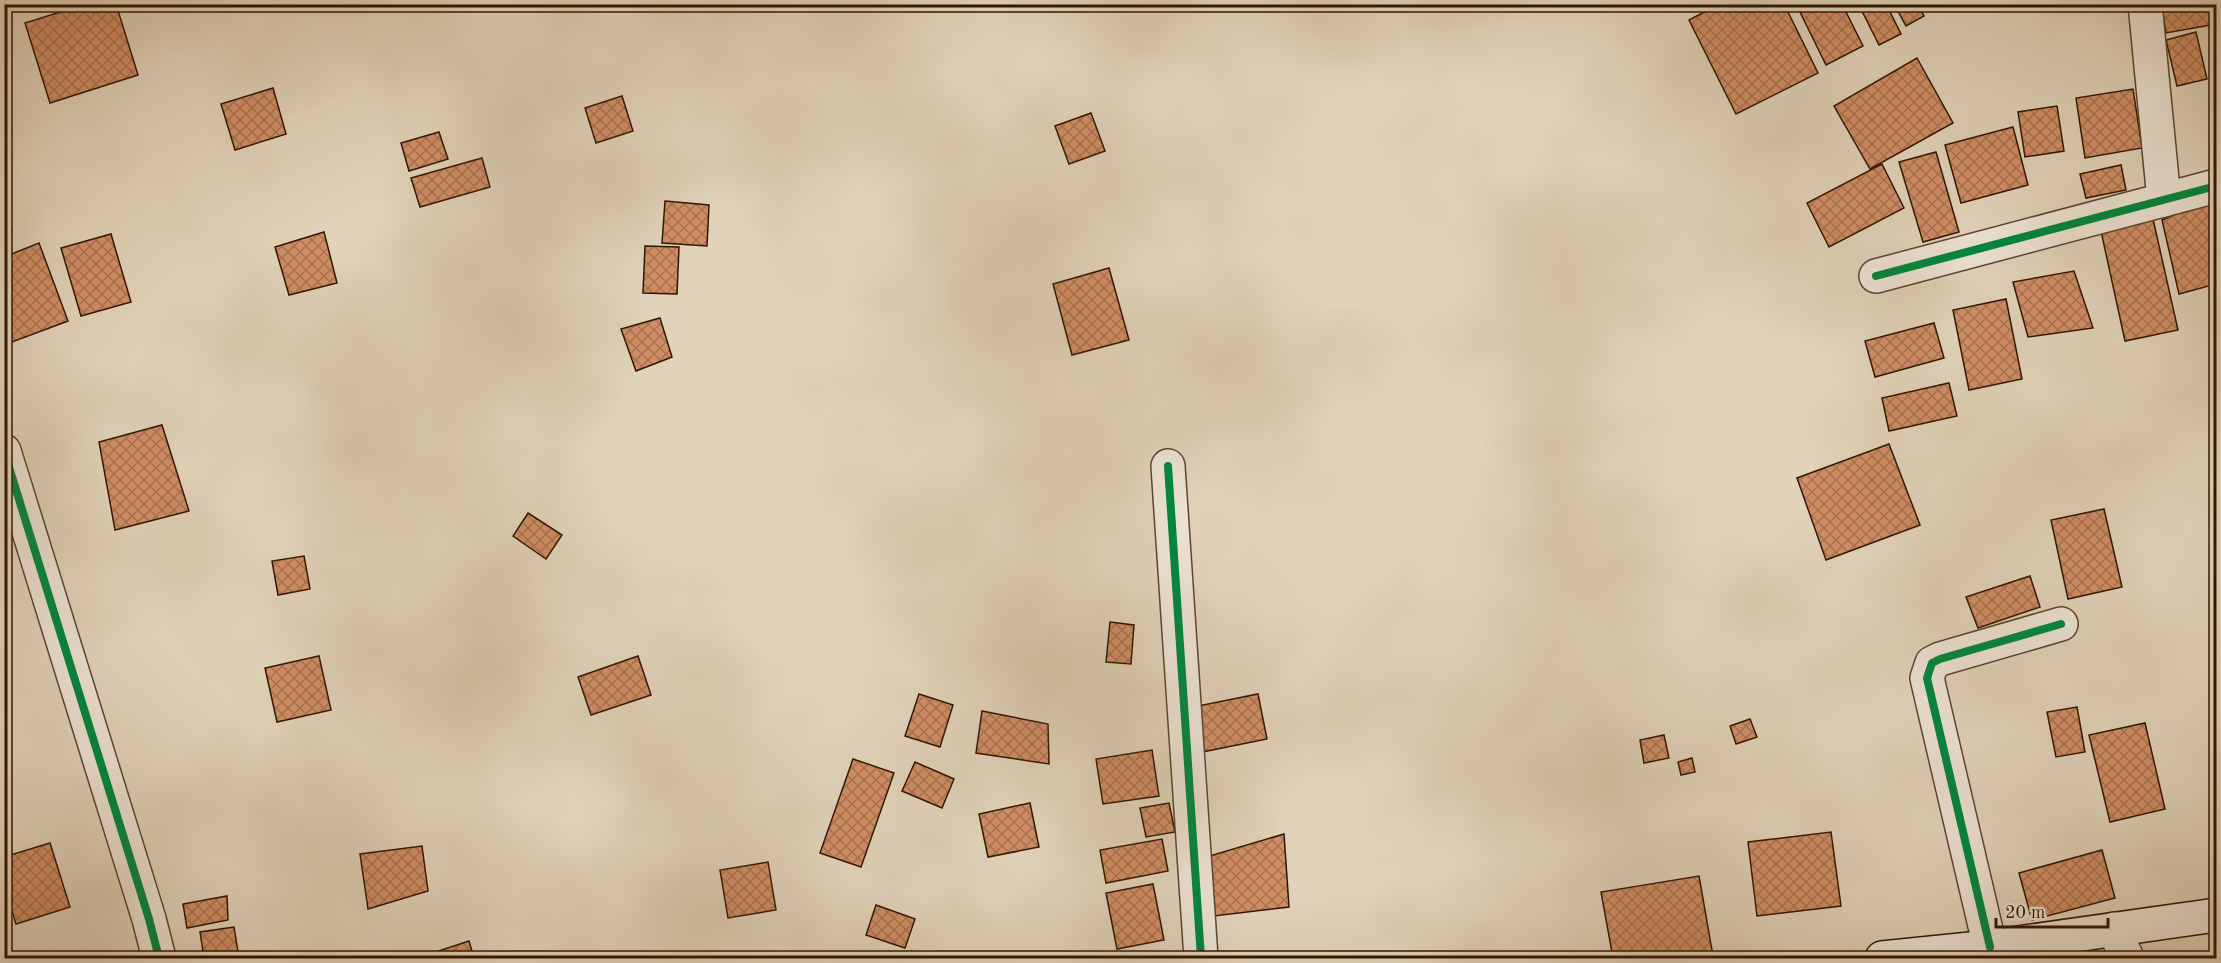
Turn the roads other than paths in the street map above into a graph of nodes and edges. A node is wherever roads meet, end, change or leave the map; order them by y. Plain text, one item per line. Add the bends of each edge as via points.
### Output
1 (2145, 4) edge
2 (2217, 186) edge
3 (2164, 200) junction
4 (1876, 276) dead end
5 (4, 451) edge
6 (1168, 466) dead end
7 (2061, 624) dead end
8 (2217, 915) edge
9 (2114, 929) junction
10 (1990, 947) junction
11 (159, 958) edge
12 (1201, 958) edge
13 (1882, 958) edge
14 (2127, 958) edge

1 - 3 street
2 - 3 street
3 - 4 street
5 - 11 street
6 - 12 street
7 - 10 street via 1940,659 1932,663 1927,678
8 - 9 street
9 - 10 street
9 - 14 street
10 - 13 street

